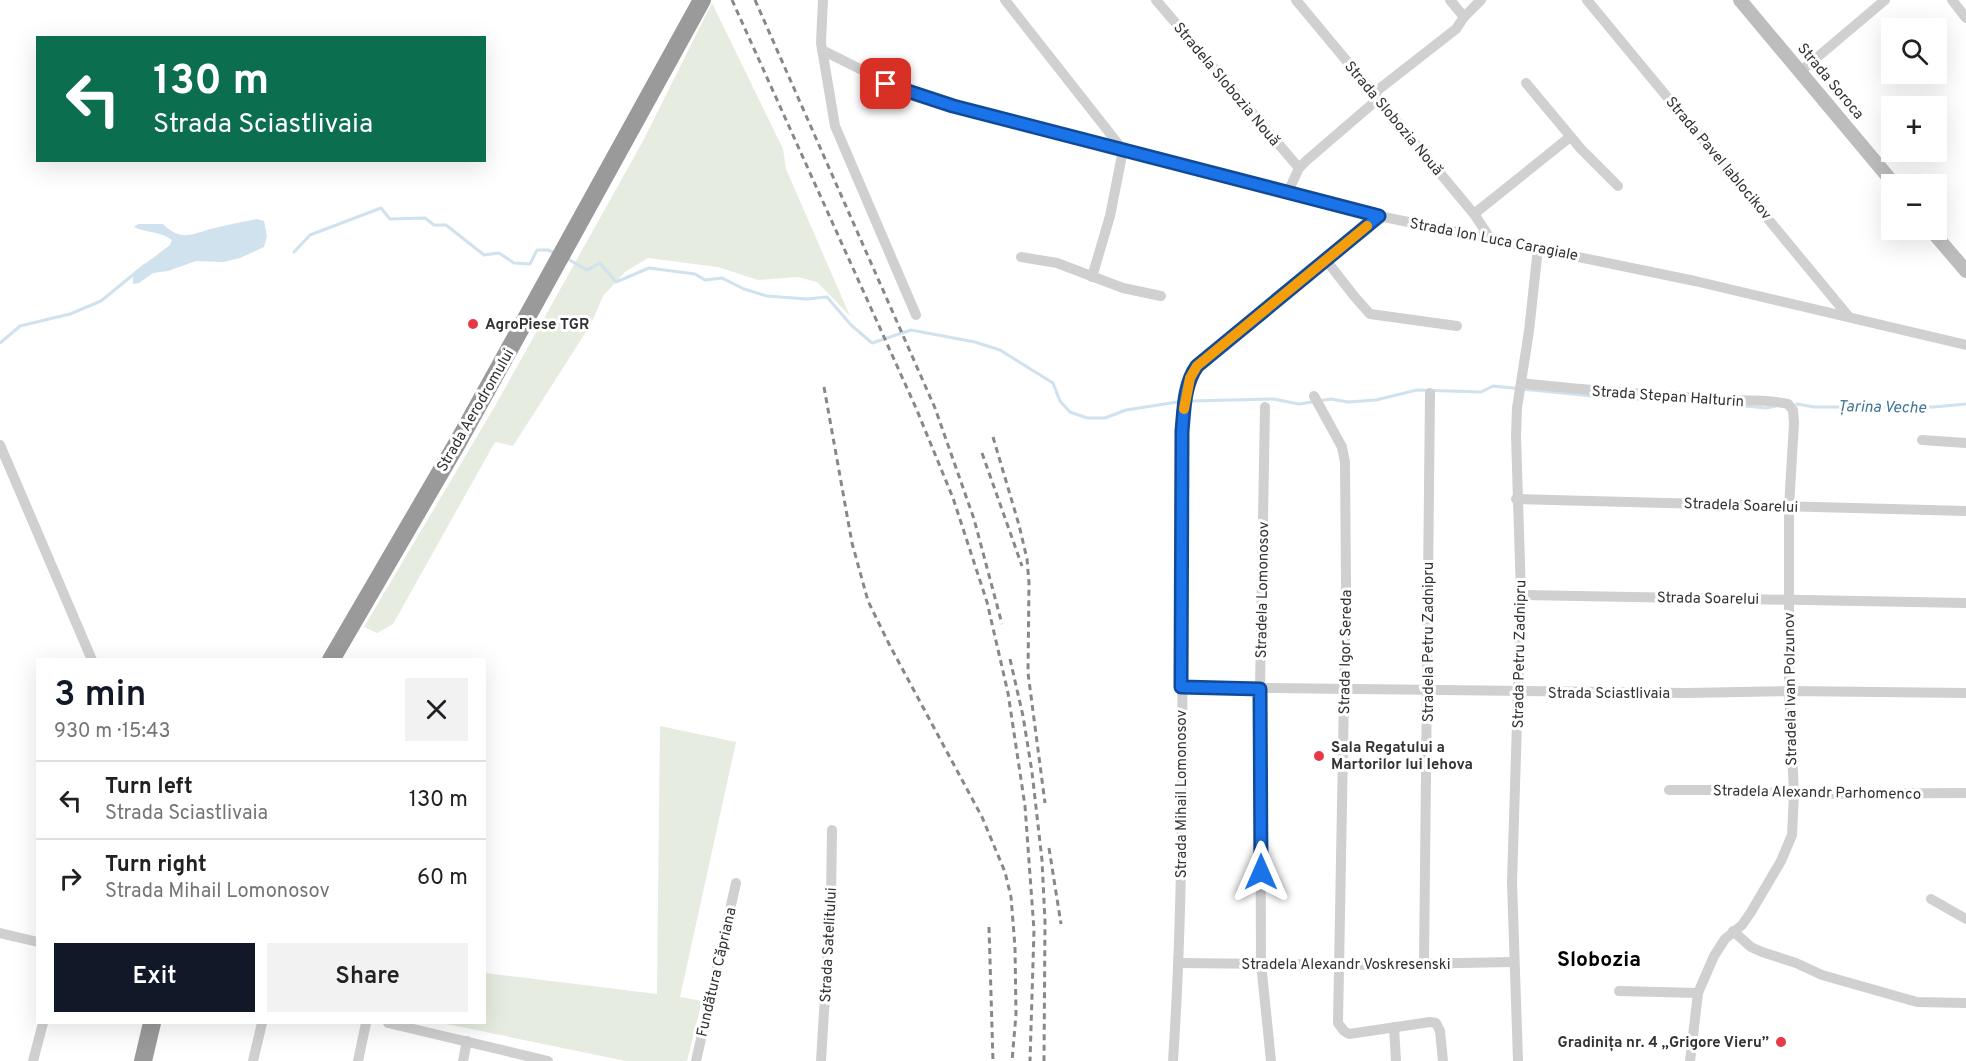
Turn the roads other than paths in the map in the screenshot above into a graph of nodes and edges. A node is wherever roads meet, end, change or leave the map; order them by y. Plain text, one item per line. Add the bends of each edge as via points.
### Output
1 (823, 0) edge
2 (1005, 0) edge
3 (1156, 0) edge
4 (1296, 0) edge
5 (1450, 0) edge
6 (1482, 0) edge
7 (1587, 0) edge
8 (1740, 0) edge
9 (1885, 0) edge
10 (1952, 0) edge
11 (700, 4) edge
12 (1464, 17) junction
13 (1966, 18) edge
14 (822, 50) junction
15 (1801, 71) junction
16 (1526, 83) dead end
17 (1376, 96) junction
18 (1570, 136) junction
19 (1123, 150) junction
20 (1299, 168) junction
21 (1886, 174) edge
22 (1618, 186) dead end
23 (1288, 192) junction
24 (1474, 214) junction
25 (1379, 216) junction
26 (1490, 238) junction
27 (1940, 240) edge
28 (1538, 248) junction
29 (1021, 257) dead end
30 (1326, 260) junction
31 (1966, 272) edge
32 (1092, 277) junction
33 (1161, 296) dead end
34 (916, 315) dead end
35 (1850, 317) junction
36 (1457, 326) dead end
37 (1966, 345) edge
38 (1521, 383) junction
39 (1430, 393) dead end
40 (1314, 396) dead end
41 (1264, 407) dead end
42 (1794, 429) joint
43 (1922, 440) dead end
44 (1966, 442) edge
45 (0, 445) edge
46 (1516, 499) junction
47 (1789, 507) junction
48 (1966, 511) edge
49 (1521, 596) junction
50 (1789, 599) junction
51 (1966, 603) edge
52 (91, 658) edge
53 (332, 658) edge
54 (1181, 687) junction
55 (1260, 689) junction
56 (1344, 689) junction
57 (1427, 690) junction
58 (1789, 691) junction
59 (1520, 692) junction
60 (1966, 693) edge
61 (1669, 789) dead end
62 (1966, 793) edge
63 (1794, 794) junction
64 (832, 830) dead end
65 (736, 883) dead end
66 (1931, 898) dead end
67 (1966, 919) edge
68 (1733, 931) junction
69 (0, 933) edge
70 (36, 942) edge
71 (1514, 962) junction
72 (1179, 963) junction
73 (1261, 963) junction
74 (1424, 963) junction
75 (1339, 964) junction
76 (1619, 991) dead end
77 (1698, 993) junction
78 (1966, 1003) edge
79 (43, 1024) edge
80 (152, 1024) edge
81 (262, 1024) edge
82 (366, 1024) edge
83 (392, 1024) edge
84 (1394, 1027) junction
85 (467, 1041) junction
86 (33, 1061) edge
87 (143, 1061) edge
88 (253, 1061) edge
89 (358, 1061) edge
90 (463, 1061) edge
91 (548, 1061) edge
92 (696, 1061) edge
93 (821, 1061) edge
94 (1173, 1061) edge
95 (1271, 1061) edge
96 (1395, 1061) edge
97 (1443, 1061) edge
98 (1518, 1061) edge
99 (1689, 1061) edge

1 - 14 street
2 - 19 street
3 - 20 street, Stradela Slobozia Nouă
4 - 17 street, Strada Slobozia Nouă
5 - 12 street
6 - 12 street
7 - 35 street, Strada Pavel Iablocikov
8 - 15 street, Strada Soroca
9 - 15 street
10 - 13 street
11 - 53 highway, Strada Aerodromului via 458,442
12 - 17 street via 1453,32
14 - 19 street, Strada Ion Luca Caragiale via 906,91
14 - 34 street via 835,126
15 - 21 street, Strada Soroca
16 - 18 street
17 - 20 street
17 - 24 street, Strada Slobozia Nouă
18 - 22 street
18 - 24 street
19 - 23 street, Strada Ion Luca Caragiale
19 - 32 street via 1110,216
20 - 23 street
23 - 25 street, Strada Ion Luca Caragiale
24 - 26 street, Strada Slobozia Nouă
25 - 26 street, Strada Ion Luca Caragiale
25 - 30 street, Strada Mihail Lomonosov
26 - 28 street, Strada Ion Luca Caragiale
27 - 31 street
28 - 35 street, Strada Ion Luca Caragiale
28 - 38 street, Strada Petru Zadnipru
29 - 32 street via 1057,263
30 - 36 street via 1370,314
30 - 54 street, Strada Mihail Lomonosov via 1197,366 1190,378 1182,431
32 - 33 street
35 - 37 street, Strada Ion Luca Caragiale
38 - 42 street, Strada Stepan Halturin via 1784,402 1793,410
38 - 46 street, Strada Petru Zadnipru
39 - 57 street, Stradela Petru Zadnipru
40 - 56 street, Strada Igor Sereda via 1342,447 1345,462
41 - 55 street, Stradela Lomonosov
42 - 47 street, Stradela Ivan Polzunov
43 - 44 street
45 - 52 street
46 - 47 street, Stradela Soarelui
46 - 49 street, Strada Petru Zadnipru
47 - 48 street, Stradela Soarelui
47 - 50 street, Stradela Ivan Polzunov
49 - 50 street, Strada Soarelui
49 - 59 street, Strada Petru Zadnipru
50 - 51 street, Strada Soarelui
50 - 58 street, Stradela Ivan Polzunov
54 - 55 street, Strada Sciastlivaia
54 - 72 street, Strada Mihail Lomonosov
55 - 56 street, Strada Sciastlivaia
55 - 73 street, Stradela Lomonosov
56 - 57 street, Strada Sciastlivaia
56 - 75 street, Strada Igor Sereda
57 - 59 street, Strada Sciastlivaia
57 - 74 street, Stradela Petru Zadnipru
58 - 59 street, Strada Sciastlivaia
58 - 60 street, Strada Sciastlivaia
58 - 63 street, Stradela Ivan Polzunov
59 - 71 street, Strada Petru Zadnipru via 1512,882
61 - 63 street, Stradela Alexandr Parhomenco
62 - 63 street, Stradela Alexandr Parhomenco
63 - 68 street, Stradela Ivan Polzunov via 1790,843 1750,912
64 - 93 street, Strada Satelitului
65 - 92 street, Fundătura Căpriana
66 - 67 street
68 - 77 street, Stradela Ivan Polzunov via 1714,956
68 - 78 street via 1762,952 1822,975 1917,1002
69 - 70 street
71 - 74 street, Stradela Alexandr Voskresenski
71 - 98 street, Strada Petru Zadnipru
72 - 73 street, Stradela Alexandr Voskresenski
72 - 94 street, Strada Mihail Lomonosov
73 - 75 street, Stradela Alexandr Voskresenski
73 - 95 street, Stradela Lomonosov
74 - 75 street, Stradela Alexandr Voskresenski
75 - 84 street, Strada Igor Sereda via 1338,1023 1344,1031 1349,1034
76 - 77 street
77 - 99 street, Stradela Ivan Polzunov
79 - 86 street
80 - 87 highway
81 - 88 street
82 - 89 street
83 - 85 street
84 - 96 street
84 - 97 street via 1436,1023
85 - 90 street
85 - 91 street

